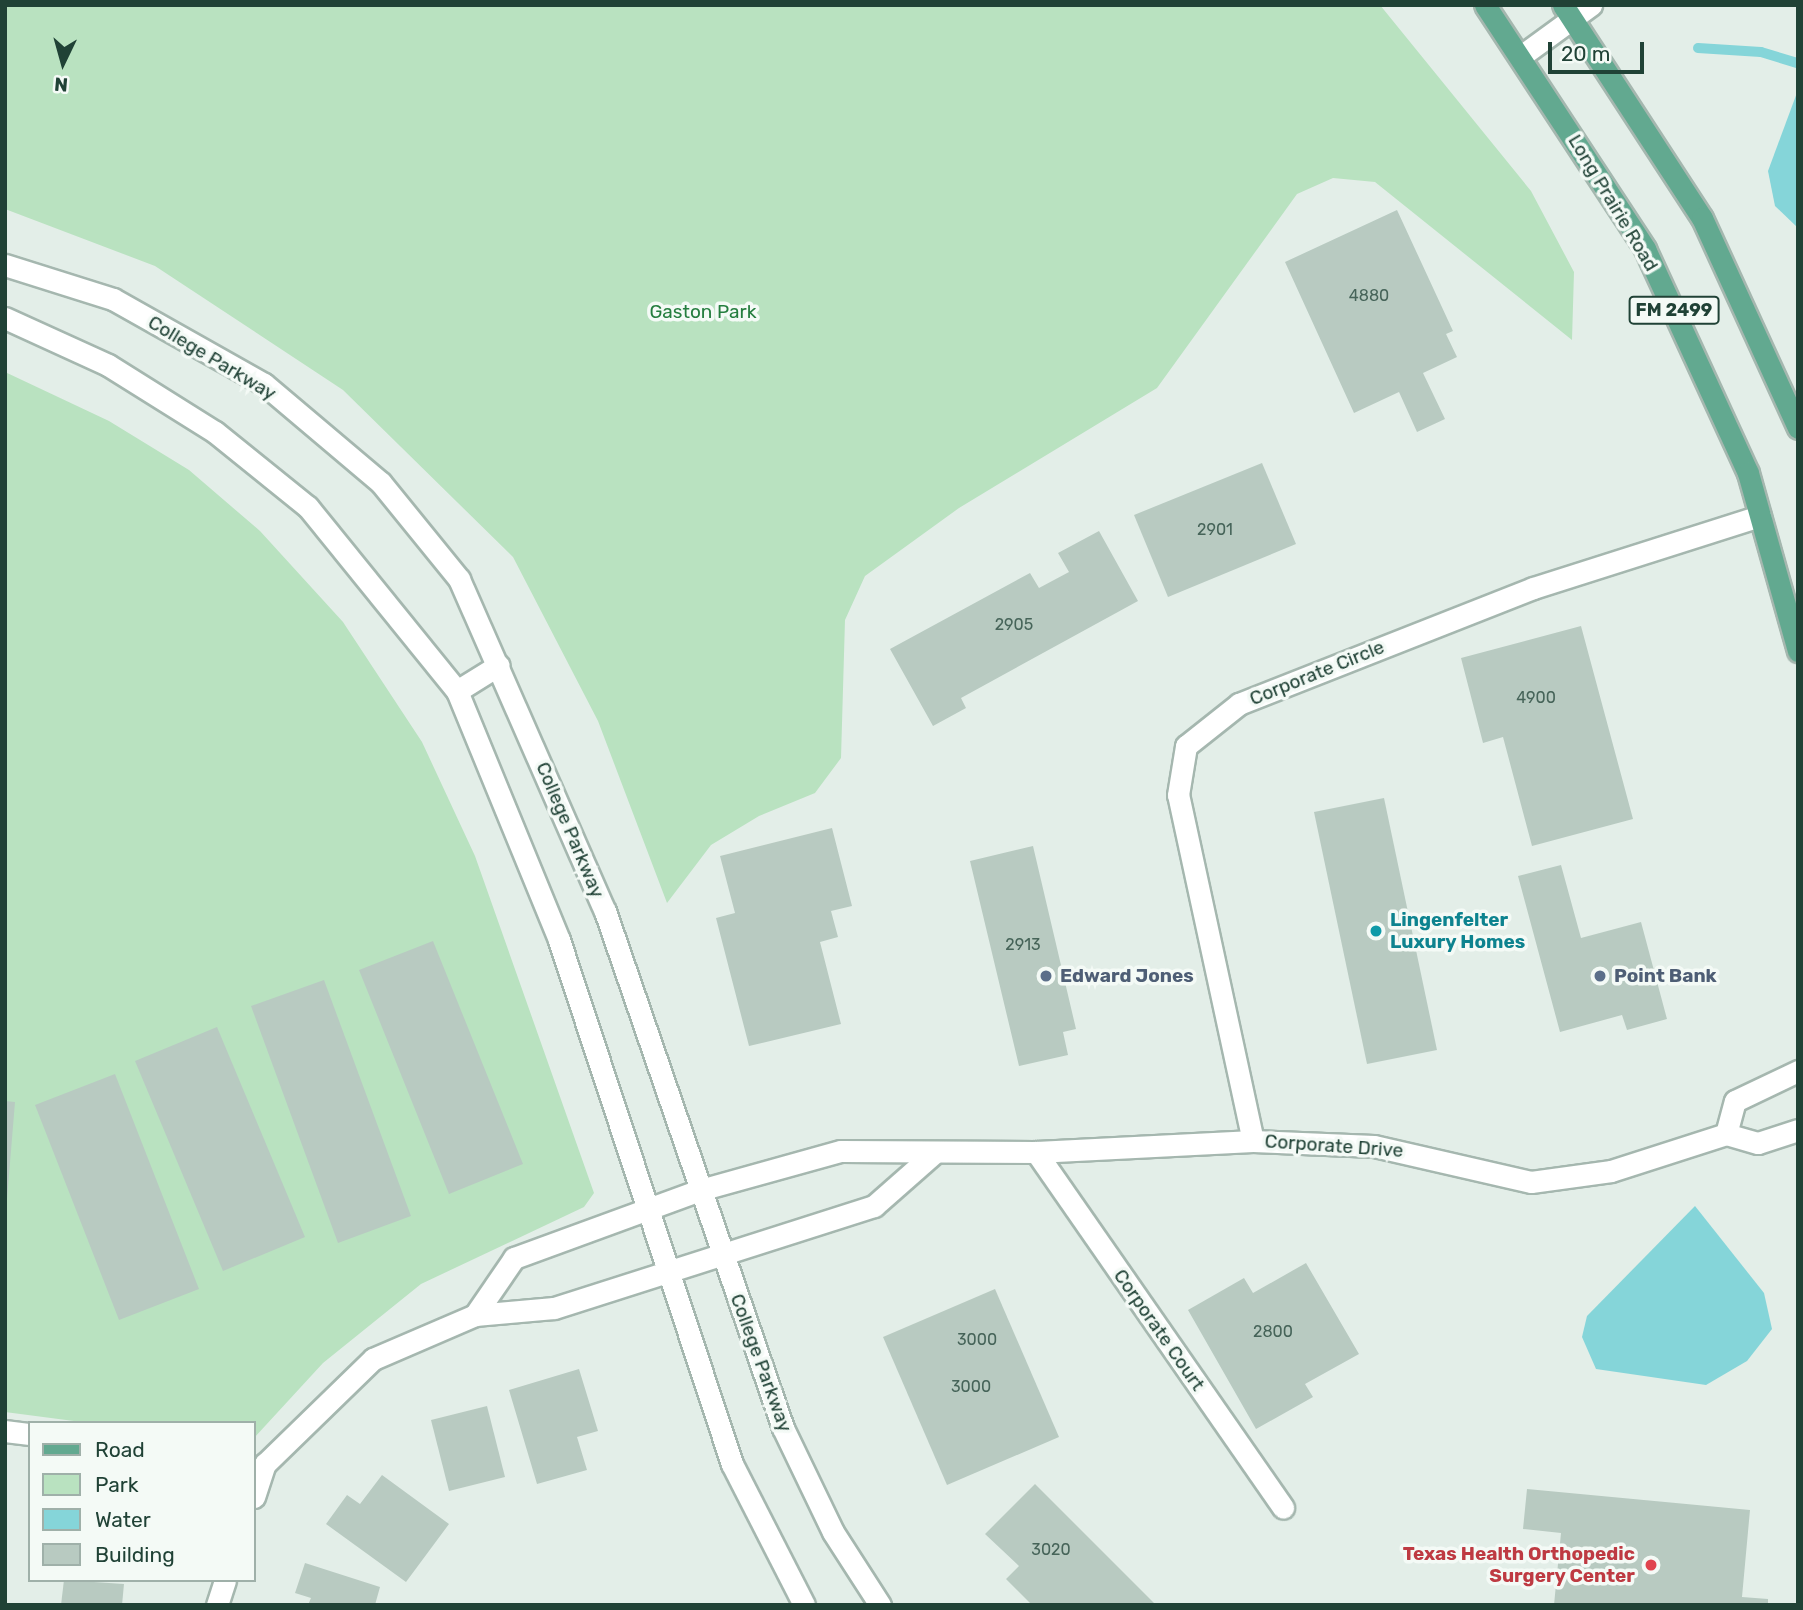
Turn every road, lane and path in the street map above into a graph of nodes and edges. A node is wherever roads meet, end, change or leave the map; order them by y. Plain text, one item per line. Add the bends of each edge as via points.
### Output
1 (1485, 5) edge
2 (1591, 5) edge
3 (1568, 13) edge
4 (1521, 56) junction
5 (5, 265) edge
6 (5, 318) edge
7 (1798, 428) edge
8 (1760, 516) junction
9 (1798, 651) edge
10 (499, 666) junction
11 (457, 691) junction
12 (1798, 1071) edge
13 (1798, 1130) edge
14 (1726, 1134) junction
15 (1253, 1141) junction
16 (1036, 1152) junction
17 (933, 1154) junction
18 (700, 1190) junction
19 (646, 1210) junction
20 (723, 1257) junction
21 (666, 1274) junction
22 (475, 1315) junction
23 (5, 1431) edge
24 (28, 1434) edge
25 (259, 1464) edge
26 (256, 1484) edge
27 (1283, 1508) dead end
28 (224, 1582) edge
29 (217, 1605) edge
30 (804, 1605) edge
31 (880, 1605) edge

1 - 4 main road, Long Prairie Road / FM 2499
2 - 3 street
3 - 4 street
3 - 7 main road, FM 2499 via 1702,218
4 - 8 main road, Long Prairie Road / FM 2499 via 1645,249 1748,473
5 - 10 street, College Parkway via 113,299 264,384 381,483 459,579
6 - 11 street via 120,373 215,432 308,507
8 - 9 main road, Long Prairie Road / FM 2499
8 - 15 street, Corporate Circle via 1533,588 1239,704 1186,746 1178,795
10 - 11 street
10 - 18 street, College Parkway via 605,911
11 - 19 street via 559,940
12 - 14 street via 1735,1101
13 - 14 street via 1758,1143
14 - 15 street, Corporate Drive via 1611,1171 1531,1182 1374,1146
15 - 16 street, Corporate Drive
16 - 17 street, Corporate Drive
16 - 27 street, Corporate Court
17 - 18 street, Corporate Drive via 841,1151
17 - 20 street via 874,1206
18 - 19 street, Corporate Drive
18 - 20 street, College Parkway
19 - 21 street
19 - 22 street, Corporate Drive via 514,1258
20 - 21 street
20 - 31 street, College Parkway via 783,1428 833,1532
21 - 22 street via 554,1308
21 - 30 street via 732,1464
22 - 25 street via 373,1359
23 - 24 street
25 - 26 street
28 - 29 street

